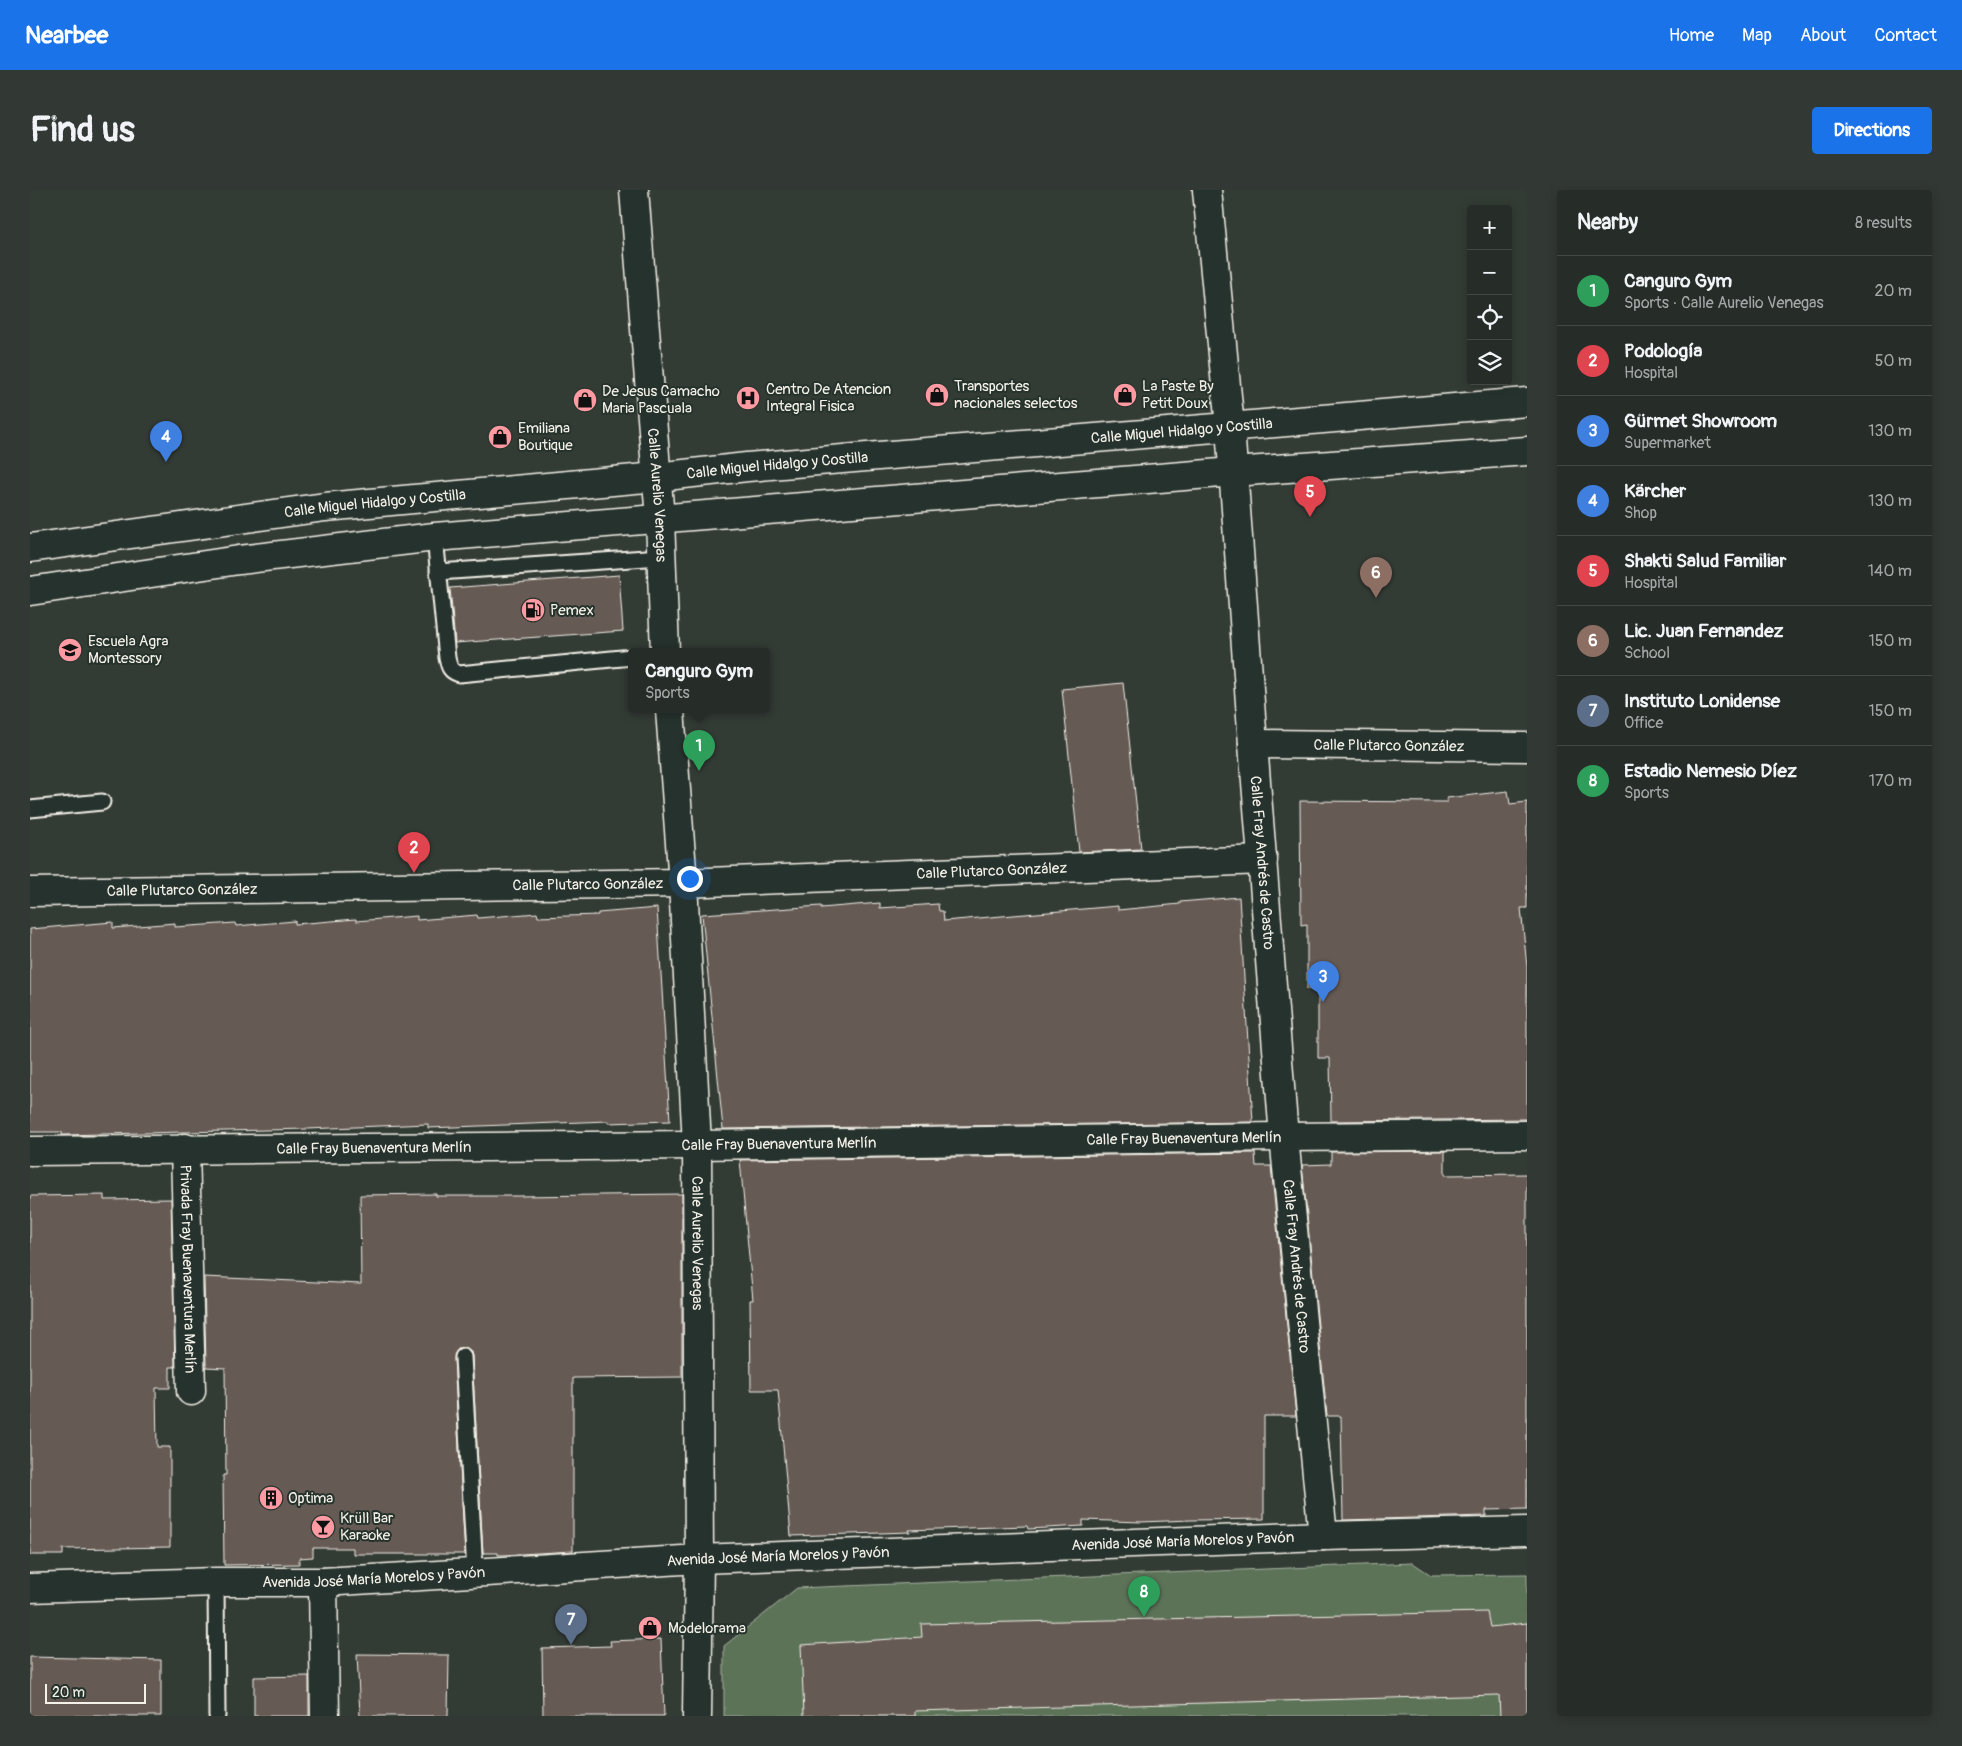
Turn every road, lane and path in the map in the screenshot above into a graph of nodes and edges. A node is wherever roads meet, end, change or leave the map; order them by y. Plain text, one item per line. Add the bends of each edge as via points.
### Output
1 (634, 190) edge
2 (1207, 190) edge
3 (1527, 402) edge
4 (1230, 427) junction
5 (1527, 451) edge
6 (1233, 472) junction
7 (657, 477) junction
8 (660, 519) junction
9 (435, 537) junction
10 (30, 548) edge
11 (661, 556) junction
12 (438, 572) junction
13 (30, 590) edge
14 (665, 648) edge
15 (628, 657) edge
16 (670, 713) edge
17 (1253, 744) junction
18 (1527, 747) edge
19 (102, 802) dead end
20 (30, 809) edge
21 (1263, 860) junction
22 (683, 883) junction
23 (30, 892) edge
24 (1527, 1135) edge
25 (1284, 1136) junction
26 (697, 1146) junction
27 (185, 1148) junction
28 (30, 1151) edge
29 (463, 1357) dead end
30 (191, 1391) dead end
31 (1527, 1531) edge
32 (1323, 1536) junction
33 (699, 1559) junction
34 (475, 1573) junction
35 (216, 1582) junction
36 (323, 1582) junction
37 (30, 1588) edge
38 (217, 1716) edge
39 (325, 1716) edge
40 (697, 1716) edge

1 - 7 street, Calle Aurelio Venegas
2 - 4 street, Calle Fray Andrés de Castro
3 - 4 street, Calle Miguel Hidalgo y Costilla
4 - 6 street, Calle Fray Andrés de Castro
4 - 7 street, Calle Miguel Hidalgo y Costilla
5 - 6 street
6 - 8 street
6 - 17 street, Calle Fray Andrés de Castro
7 - 8 street, Calle Aurelio Venegas
7 - 10 street, Calle Miguel Hidalgo y Costilla via 325,507
8 - 9 street
8 - 11 street, Calle Aurelio Venegas
9 - 12 lane
9 - 13 street via 239,560
11 - 12 lane
11 - 14 street, Calle Aurelio Venegas
12 - 15 lane via 447,658 453,672
16 - 22 street, Calle Aurelio Venegas
17 - 18 street, Calle Plutarco González
17 - 21 street, Calle Fray Andrés de Castro
19 - 20 lane
21 - 22 street, Calle Plutarco González
21 - 25 street, Calle Fray Andrés de Castro
22 - 23 street, Calle Plutarco González
22 - 26 street, Calle Aurelio Venegas
24 - 25 street, Calle Fray Buenaventura Merlín
25 - 26 street, Calle Fray Buenaventura Merlín
25 - 32 street, Calle Fray Andrés de Castro
26 - 27 street, Calle Fray Buenaventura Merlín
26 - 33 street, Calle Aurelio Venegas
27 - 28 street, Calle Fray Buenaventura Merlín
27 - 30 street, Privada Fray Buenaventura Merlín
29 - 34 lane
31 - 32 street, Avenida José María Morelos y Pavón
32 - 33 street, Avenida José María Morelos y Pavón
33 - 34 street, Avenida José María Morelos y Pavón
33 - 40 street, Calle Aurelio Venegas
34 - 36 street, Avenida José María Morelos y Pavón
35 - 36 street, Avenida José María Morelos y Pavón
35 - 37 street, Avenida José María Morelos y Pavón
35 - 38 lane
36 - 39 street

